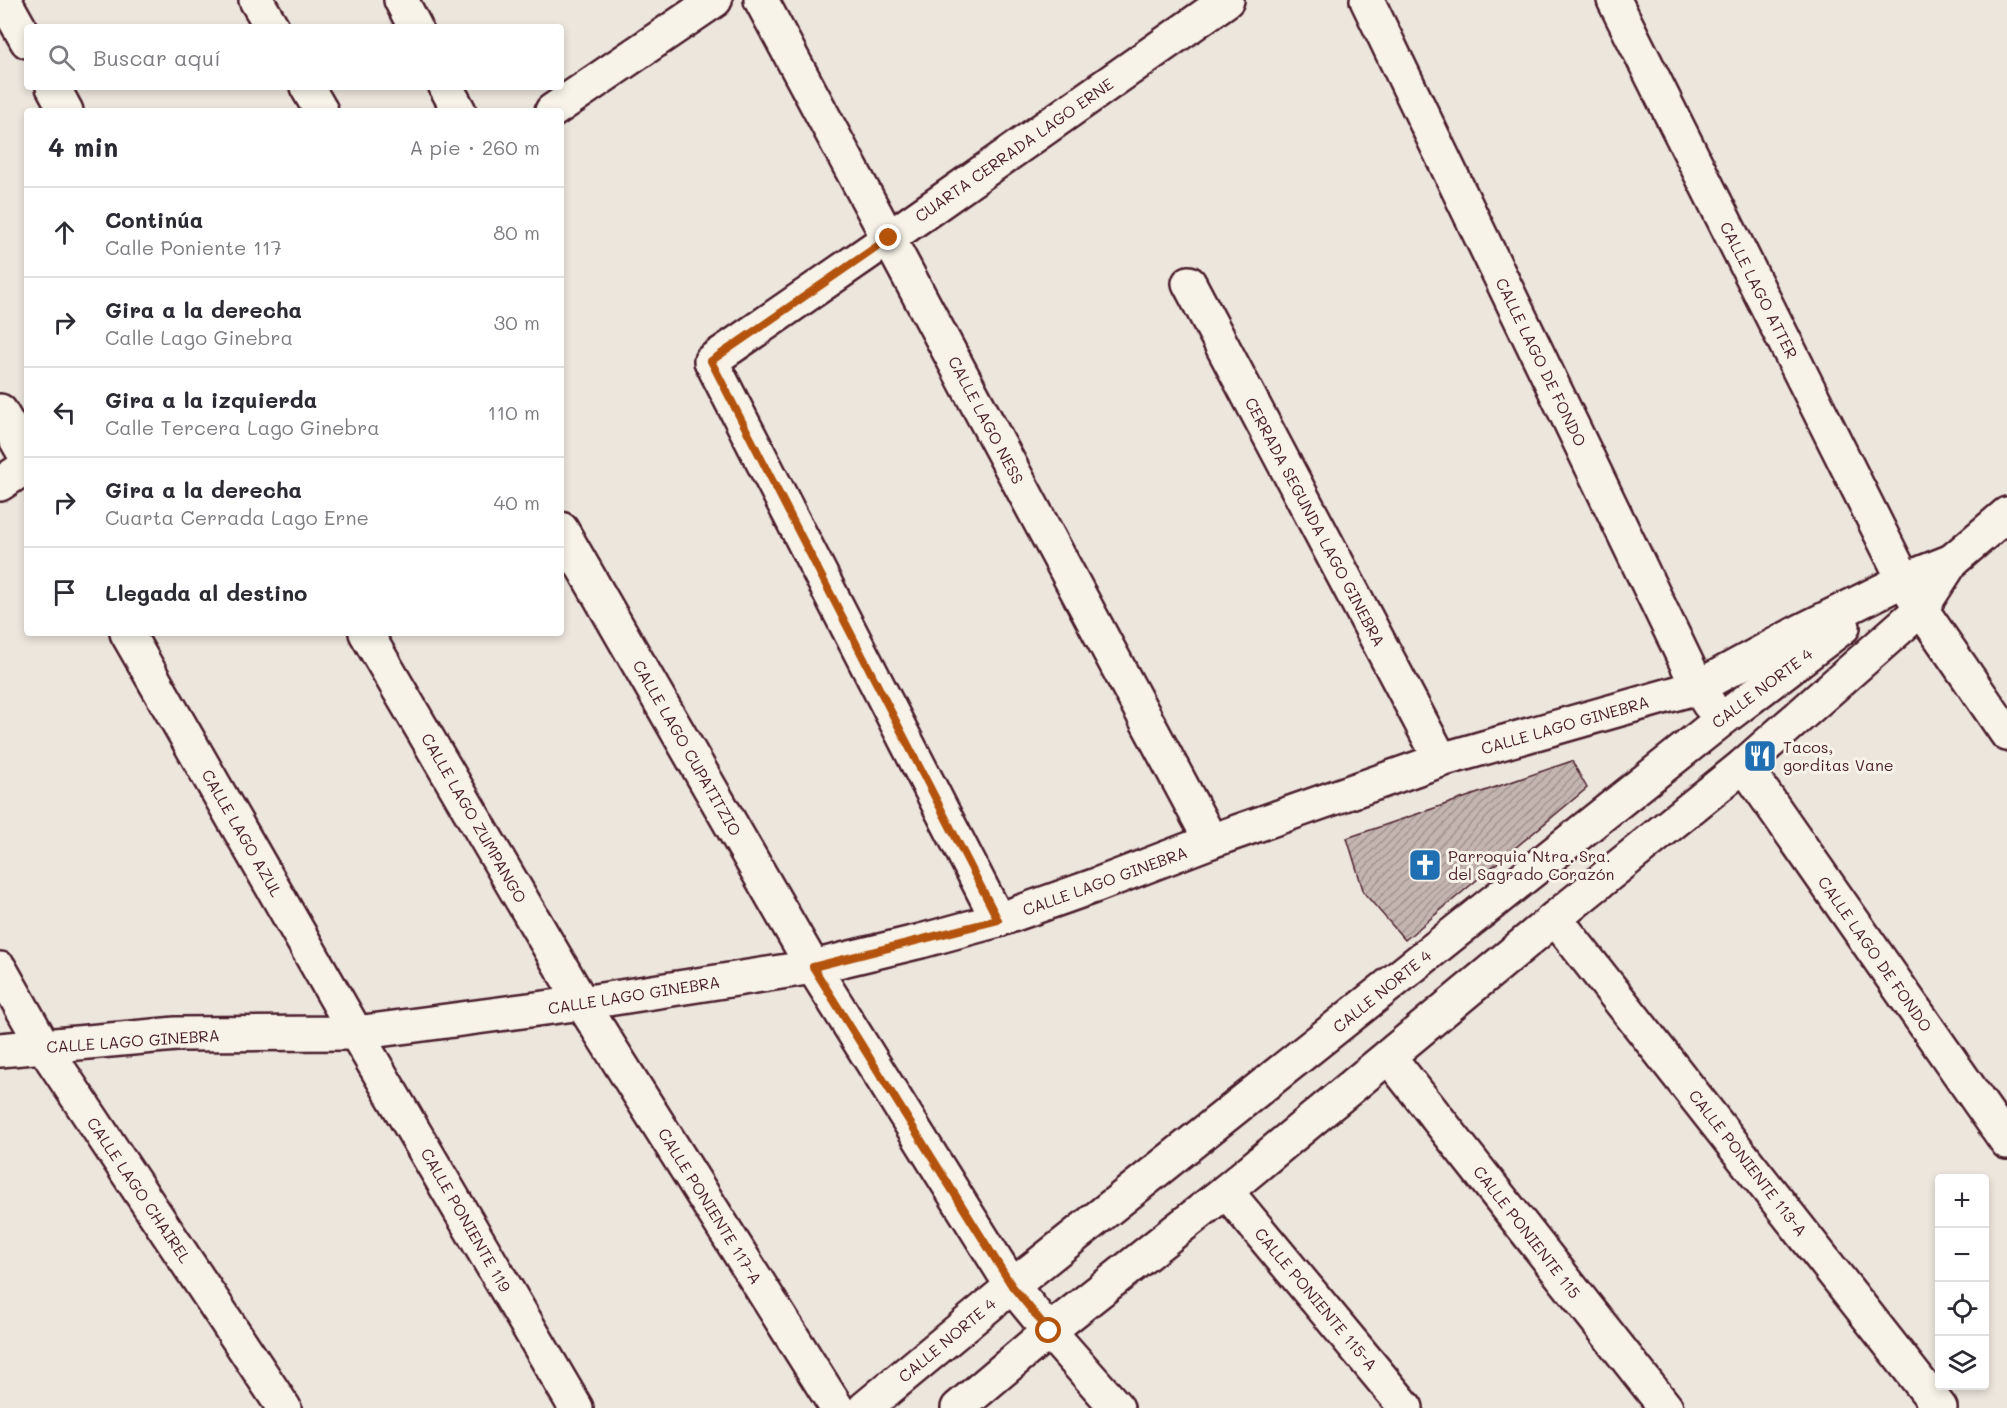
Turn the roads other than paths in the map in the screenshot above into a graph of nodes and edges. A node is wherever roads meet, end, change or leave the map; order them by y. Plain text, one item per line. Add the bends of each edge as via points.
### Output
1 (4, 0) edge
2 (256, 0) edge
3 (400, 0) edge
4 (715, 0) edge
5 (761, 0) edge
6 (1227, 0) edge
7 (1367, 0) edge
8 (1614, 0) edge
9 (270, 24) edge
10 (413, 24) edge
11 (24, 36) edge
12 (55, 90) edge
13 (309, 90) edge
14 (448, 90) edge
15 (64, 108) edge
16 (319, 108) edge
17 (457, 108) edge
18 (556, 108) edge
19 (889, 238) junction
20 (1189, 283) dead end
21 (0, 411) edge
22 (24, 453) edge
23 (24, 468) edge
24 (0, 484) edge
25 (2007, 514) edge
26 (564, 534) edge
27 (1952, 561) junction
28 (1904, 580) junction
29 (1921, 609) junction
30 (129, 636) edge
31 (368, 636) edge
32 (1698, 687) junction
33 (1719, 721) junction
34 (2007, 734) edge
35 (1441, 760) junction
36 (1743, 765) junction
37 (1211, 841) junction
38 (1555, 918) junction
39 (998, 920) junction
40 (813, 967) junction
41 (0, 969) edge
42 (582, 1003) junction
43 (356, 1033) junction
44 (44, 1047) junction
45 (0, 1050) edge
46 (1389, 1057) junction
47 (2007, 1142) edge
48 (1226, 1191) junction
49 (1012, 1286) junction
50 (1049, 1331) junction
51 (284, 1408) edge
52 (576, 1408) edge
53 (837, 1408) edge
54 (865, 1408) edge
55 (958, 1408) edge
56 (1117, 1408) edge
57 (1406, 1408) edge
58 (1666, 1408) edge
59 (1940, 1408) edge

1 - 11 street
2 - 9 street
3 - 10 street
4 - 18 street
5 - 19 street, CALLE LAGO NESS
6 - 19 street, CUARTA CERRADA LAGO ERNE
7 - 32 street, CALLE LAGO DE FONDO
8 - 28 street, CALLE LAGO ATTER
12 - 15 street
13 - 16 street
14 - 17 street
19 - 37 street, CALLE LAGO NESS
19 - 39 street, CUARTA CERRADA LAGO ERNE via 711,361
20 - 35 street, CERRADA SEGUNDA LAGO GINEBRA
21 - 22 street
23 - 24 street
25 - 27 street, CALLE LAGO GINEBRA
26 - 40 street, CALLE LAGO CUPATITZIO
27 - 28 street, CALLE LAGO GINEBRA
27 - 29 street, CALLE LAGO GINEBRA
28 - 29 street, CALLE LAGO ATTER
28 - 32 street, CALLE LAGO GINEBRA
28 - 33 street, CALLE NORTE 4
29 - 34 street, CALLE LAGO ATTER
29 - 36 street
30 - 43 street, CALLE LAGO AZUL
31 - 42 street, CALLE LAGO ZUMPANGO
32 - 33 street, CALLE LAGO DE FONDO
32 - 35 street, CALLE LAGO GINEBRA
33 - 49 street, CALLE NORTE 4
35 - 37 street, CALLE LAGO GINEBRA
36 - 38 street
36 - 47 street, CALLE LAGO DE FONDO
37 - 39 street, CALLE LAGO GINEBRA
38 - 46 street
38 - 59 street, CALLE PONIENTE 113-A
39 - 40 street, CALLE LAGO GINEBRA
40 - 42 street, CALLE LAGO GINEBRA
40 - 49 street, CALLE LAGO CUPATITZIO
41 - 44 street, CALLE LAGO CHAIREL
42 - 43 street, CALLE LAGO GINEBRA
42 - 53 street, CALLE PONIENTE 117-A
43 - 44 street, CALLE LAGO GINEBRA via 176,1034
43 - 52 street, CALLE PONIENTE 119
44 - 45 street, CALLE LAGO GINEBRA
44 - 51 street, CALLE LAGO CHAIREL
46 - 48 street
46 - 58 street, CALLE PONIENTE 115
48 - 50 street
48 - 57 street, CALLE PONIENTE 115-A
49 - 50 street, CALLE LAGO CUPATITZIO
49 - 54 street, CALLE NORTE 4
50 - 55 street
50 - 56 street, CALLE LAGO CUPATITZIO

